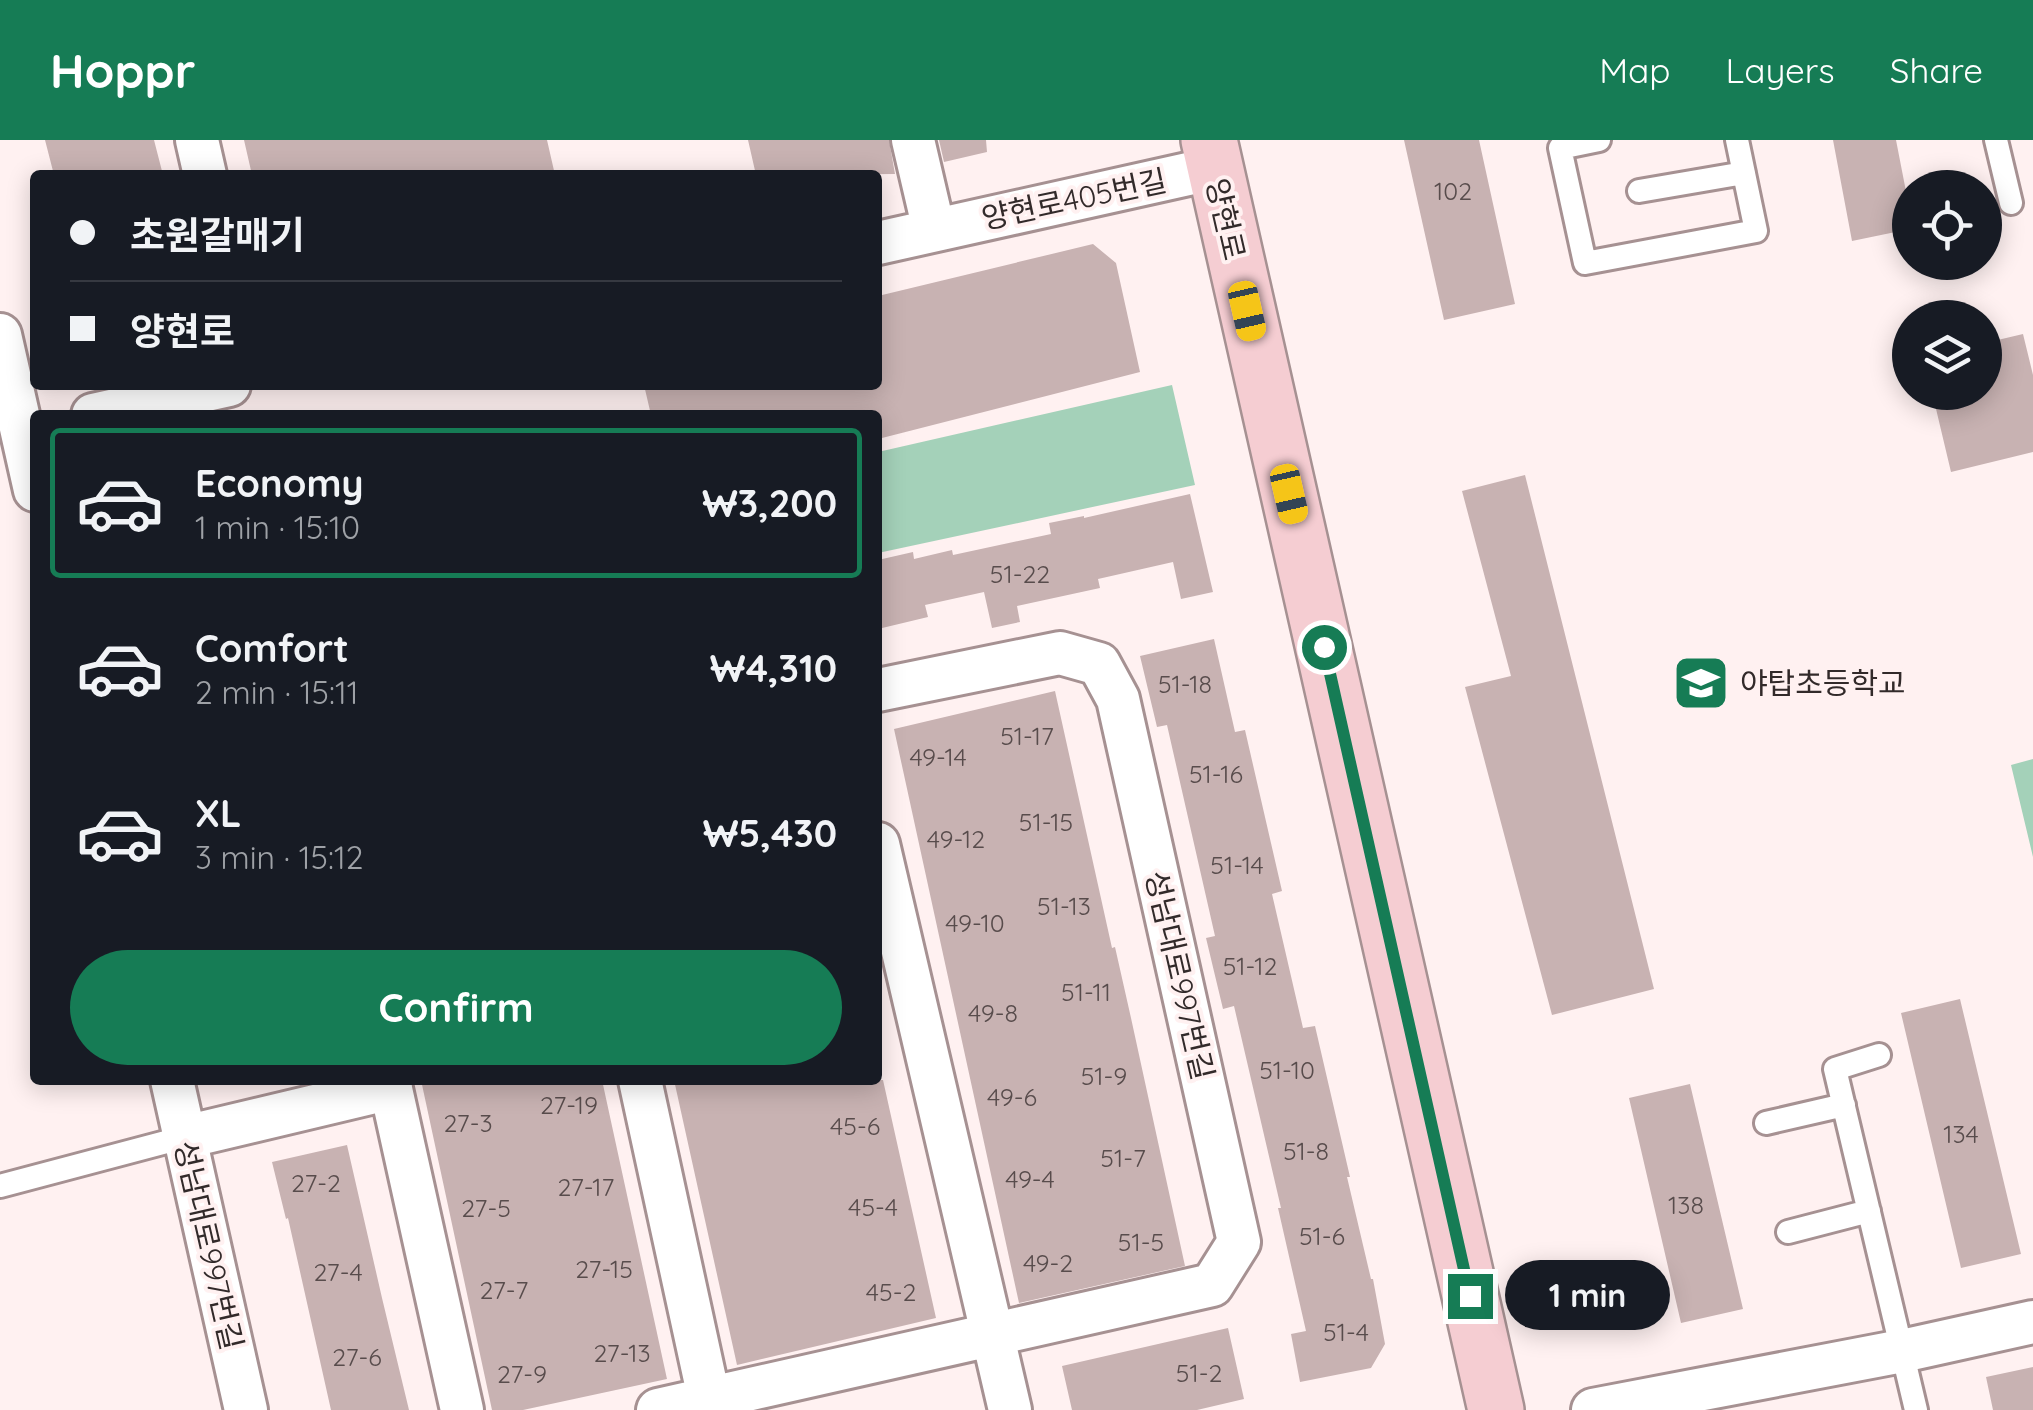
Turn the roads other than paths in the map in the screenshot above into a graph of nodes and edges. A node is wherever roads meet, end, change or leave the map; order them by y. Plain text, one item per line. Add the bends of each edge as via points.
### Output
1 (197, 140) edge
2 (913, 140) edge
3 (1599, 140) edge
4 (1738, 140) edge
5 (1996, 140) edge
6 (1212, 154) edge
7 (204, 170) edge
8 (1744, 173) junction
9 (1639, 191) dead end
10 (2010, 203) dead end
11 (934, 230) junction
12 (882, 241) edge
13 (0, 335) edge
14 (206, 390) edge
15 (116, 410) edge
16 (19, 432) edge
17 (30, 472) edge
18 (882, 689) edge
19 (882, 861) edge
20 (1879, 1054) dead end
21 (173, 1085) edge
22 (386, 1085) edge
23 (390, 1085) edge
24 (641, 1085) edge
25 (1844, 1105) junction
26 (1766, 1123) dead end
27 (185, 1136) junction
28 (0, 1186) edge
29 (1869, 1211) junction
30 (1788, 1232) dead end
31 (2033, 1322) edge
32 (993, 1334) junction
33 (1902, 1351) junction
34 (709, 1398) junction
35 (246, 1410) edge
36 (462, 1410) edge
37 (658, 1410) edge
38 (1010, 1410) edge
39 (1496, 1410) edge
40 (1593, 1410) edge
41 (1916, 1410) edge

1 - 7 street
2 - 11 street
3 - 8 lane via 1560,148 1585,262 1756,230
4 - 8 lane
5 - 10 lane
6 - 11 street, 양현로405번길
6 - 39 main road, 양현로
8 - 9 lane
11 - 12 street, 양현로405번길
13 - 16 street
14 - 15 street
16 - 17 street
18 - 32 street, 성남대로997번길 via 1060,653 1098,664 1118,699 1239,1242 1212,1285
19 - 32 street
20 - 25 lane via 1835,1069
21 - 27 street, 성남대로997번길
22 - 27 street
23 - 36 street
24 - 34 street
25 - 26 lane
25 - 29 lane
27 - 28 lane
27 - 35 street, 성남대로997번길
29 - 30 lane
29 - 33 lane
31 - 33 street
32 - 34 street, 성남대로997번길
32 - 38 street
33 - 40 street
33 - 41 lane
34 - 37 street, 성남대로997번길

